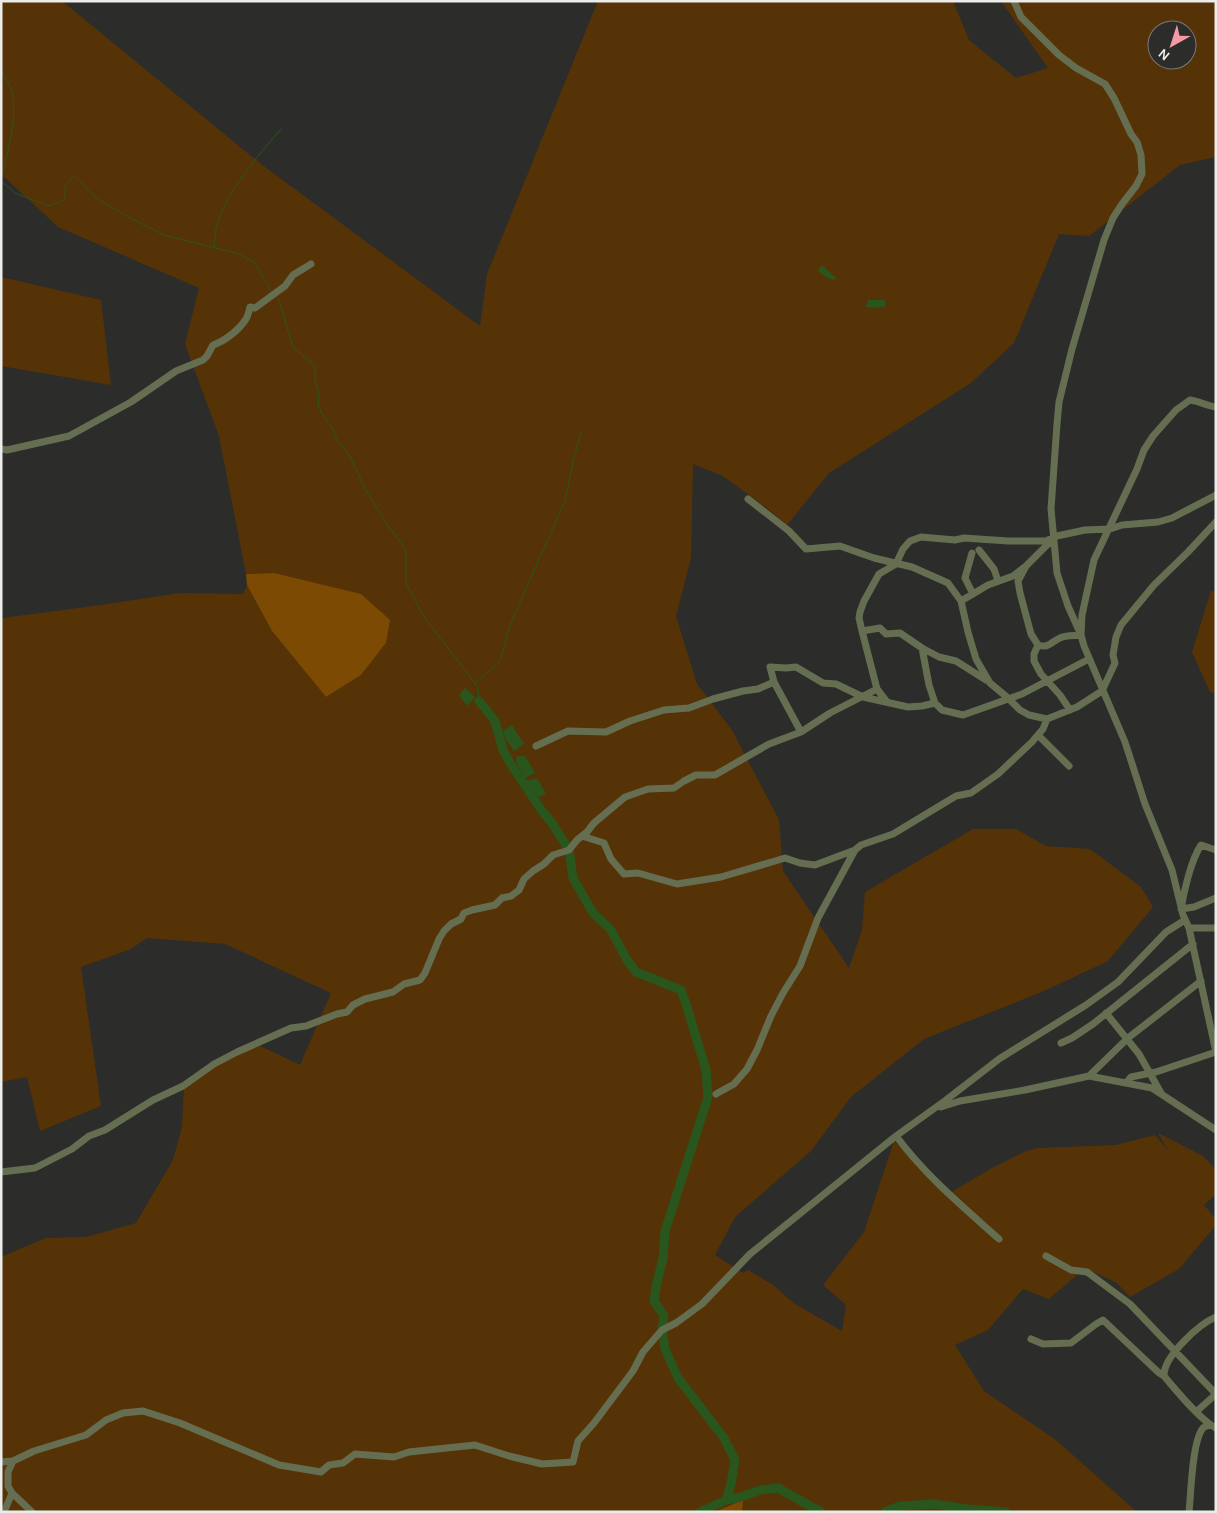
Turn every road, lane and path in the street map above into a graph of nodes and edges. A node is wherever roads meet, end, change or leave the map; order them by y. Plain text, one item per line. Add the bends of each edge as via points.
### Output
1 (1014, 1) edge
2 (311, 264) dead end
3 (1216, 407) edge
4 (1, 449) edge
5 (1216, 495) edge
6 (748, 499) dead end
7 (1216, 522) edge
8 (1110, 529) junction
9 (1054, 538) junction
10 (979, 550) dead end
11 (972, 553) dead end
12 (896, 564) junction
13 (1026, 566) junction
14 (998, 581) junction
15 (972, 594) junction
16 (960, 601) junction
17 (862, 631) junction
18 (1082, 635) junction
19 (1038, 645) junction
20 (922, 648) junction
21 (1089, 659) junction
22 (1048, 680) junction
23 (774, 682) junction
24 (990, 683) junction
25 (877, 689) junction
26 (1102, 691) junction
27 (863, 697) junction
28 (1008, 698) junction
29 (887, 702) junction
30 (936, 703) junction
31 (1070, 710) junction
32 (1047, 719) junction
33 (801, 732) junction
34 (1038, 735) junction
35 (536, 746) dead end
36 (1069, 766) dead end
37 (582, 836) junction
38 (855, 850) junction
39 (1216, 850) edge
40 (1216, 898) edge
41 (1181, 909) junction
42 (1185, 920) junction
43 (1190, 928) junction
44 (1216, 928) edge
45 (1193, 944) junction
46 (1201, 981) junction
47 (1106, 1013) junction
48 (1128, 1038) junction
49 (1061, 1043) dead end
50 (1216, 1052) edge
51 (1151, 1073) junction
52 (1089, 1076) junction
53 (1126, 1083) junction
54 (1161, 1093) junction
55 (716, 1094) dead end
56 (920, 1120) junction
57 (1216, 1130) edge
58 (896, 1136) junction
59 (1, 1172) edge
60 (999, 1239) dead end
61 (1046, 1256) dead end
62 (1216, 1316) edge
63 (1031, 1339) dead end
64 (1175, 1352) junction
65 (1164, 1376) junction
66 (1197, 1411) junction
67 (1213, 1426) edge
68 (13, 1461) junction
69 (1, 1462) edge
70 (12, 1493) junction
71 (4, 1512) edge
72 (32, 1512) edge
73 (1189, 1512) edge

1 - 9 street via 1021,17 1059,55 1105,84 1137,142 1142,174 1113,218 1104,240 1059,402 1051,509
2 - 4 street via 293,275 286,286 255,308 250,308 246,319 220,343 213,345 203,360 176,371 131,402 69,436
3 - 8 street via 1190,400 1176,410 1153,436
5 - 8 street via 1172,518
6 - 12 street via 789,531 806,549 840,546
7 - 26 street via 1154,585 1121,625 1114,646 1115,663
8 - 9 street via 1085,530
8 - 18 street via 1094,560 1082,615
9 - 12 street via 1008,541 921,537 910,541
9 - 13 street
9 - 18 street via 1057,573
10 - 14 street via 994,569
11 - 15 street via 965,578
12 - 16 street via 948,582
12 - 17 street via 879,574 864,601 859,618
13 - 14 street via 1013,576
13 - 19 street via 1018,581 1031,634
14 - 15 street
15 - 16 street
16 - 24 street via 976,660
17 - 20 street via 880,628 886,634 900,633
17 - 25 street
18 - 19 street via 1060,638 1043,647
18 - 21 street
19 - 22 street via 1034,661
20 - 24 street via 956,661
20 - 30 street
21 - 22 street
21 - 26 street
22 - 28 street
22 - 31 street
23 - 27 street via 770,666 796,667 823,683 836,684
23 - 33 street
23 - 35 street via 689,708 664,710 606,732 568,731
24 - 28 street
25 - 27 street
25 - 29 street
26 - 31 street
26 - 41 street via 1125,742 1172,870
27 - 29 street
27 - 33 street
28 - 30 street via 962,715 942,710
28 - 32 street via 1029,715
29 - 30 street via 908,707
31 - 32 street
32 - 34 street
33 - 37 street via 769,744 715,775 696,775 674,788 648,789 625,797
34 - 36 street
34 - 38 street via 998,774 971,793 956,796 893,834
37 - 38 street via 604,843 611,859 624,874 638,873 677,884 721,877 784,858 815,865
37 - 59 street via 569,850 553,855 532,870 511,896 502,898 495,905 464,913 461,919 444,930 420,980 365,1000 348,1012 291,1028 237,1052 183,1086 89,1136 72,1150 35,1168
38 - 55 street via 818,918 800,966 771,1016 747,1069 734,1084
39 - 41 street via 1201,845
40 - 41 street
41 - 42 street
42 - 43 street
42 - 56 street via 1166,932 1118,982 999,1059
43 - 44 street
43 - 45 street
45 - 46 street
45 - 47 street
46 - 48 street
46 - 50 street
47 - 48 street
47 - 49 street
48 - 51 street
48 - 52 street
50 - 51 street
51 - 53 street via 1131,1077
51 - 54 street
52 - 53 street
52 - 56 street via 945,1105
53 - 54 street
54 - 57 street
56 - 58 street
58 - 60 street via 952,1198
58 - 68 street via 750,1254 702,1304 662,1330 578,1441 574,1462 542,1464 476,1445 409,1452 394,1457 356,1454 343,1463 329,1465 321,1472 279,1465 180,1422 143,1411 123,1413 106,1420 86,1435
61 - 64 street via 1071,1270 1095,1276 1130,1304
62 - 64 street
63 - 65 street via 1043,1344 1071,1343 1103,1320
64 - 65 street
64 - 66 street via 1216,1394
65 - 66 street
66 - 67 street
67 - 73 street via 1204,1426 1196,1447
68 - 69 street
68 - 70 street via 7,1479
70 - 71 street
70 - 72 street

